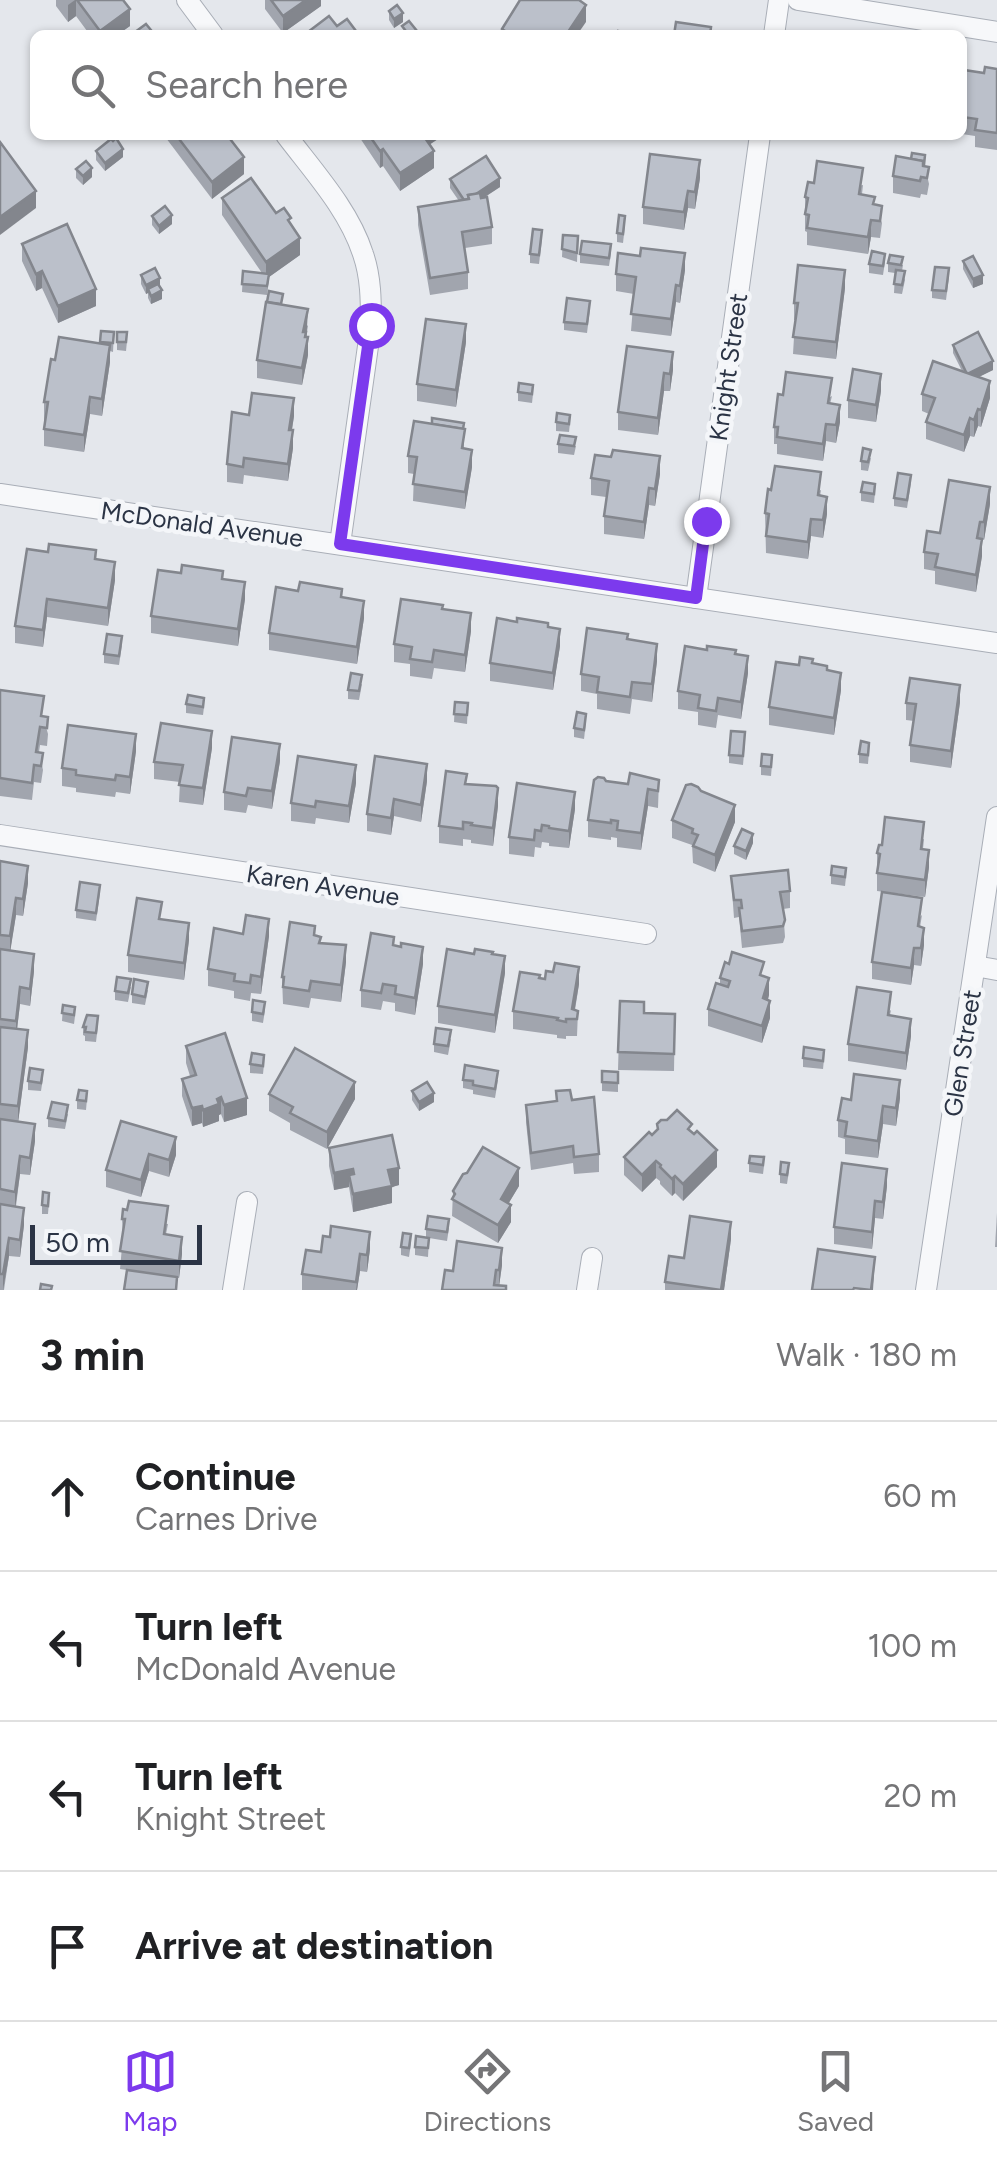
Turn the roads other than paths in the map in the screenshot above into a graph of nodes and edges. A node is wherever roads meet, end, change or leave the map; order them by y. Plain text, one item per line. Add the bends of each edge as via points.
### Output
1 (188, 0) edge
2 (779, 0) edge
3 (798, 0) edge
4 (209, 30) edge
5 (775, 30) edge
6 (997, 32) edge
7 (290, 140) edge
8 (759, 140) edge
9 (0, 494) edge
10 (340, 544) junction
11 (696, 598) junction
12 (997, 643) edge
13 (997, 817) edge
14 (0, 836) edge
15 (646, 934) dead end
16 (975, 966) junction
17 (997, 970) edge
18 (247, 1202) dead end
19 (592, 1258) dead end
20 (234, 1290) edge
21 (586, 1290) edge
22 (926, 1290) edge

1 - 4 street
2 - 5 street
3 - 6 street
7 - 10 street via 350,221 371,291
8 - 11 street, Knight Street
9 - 10 street, McDonald Avenue
10 - 11 street, McDonald Avenue
11 - 12 street, McDonald Avenue
13 - 16 street, Glen Street
14 - 15 street, Karen Avenue
16 - 17 street
16 - 22 street, Glen Street
18 - 20 street
19 - 21 street

